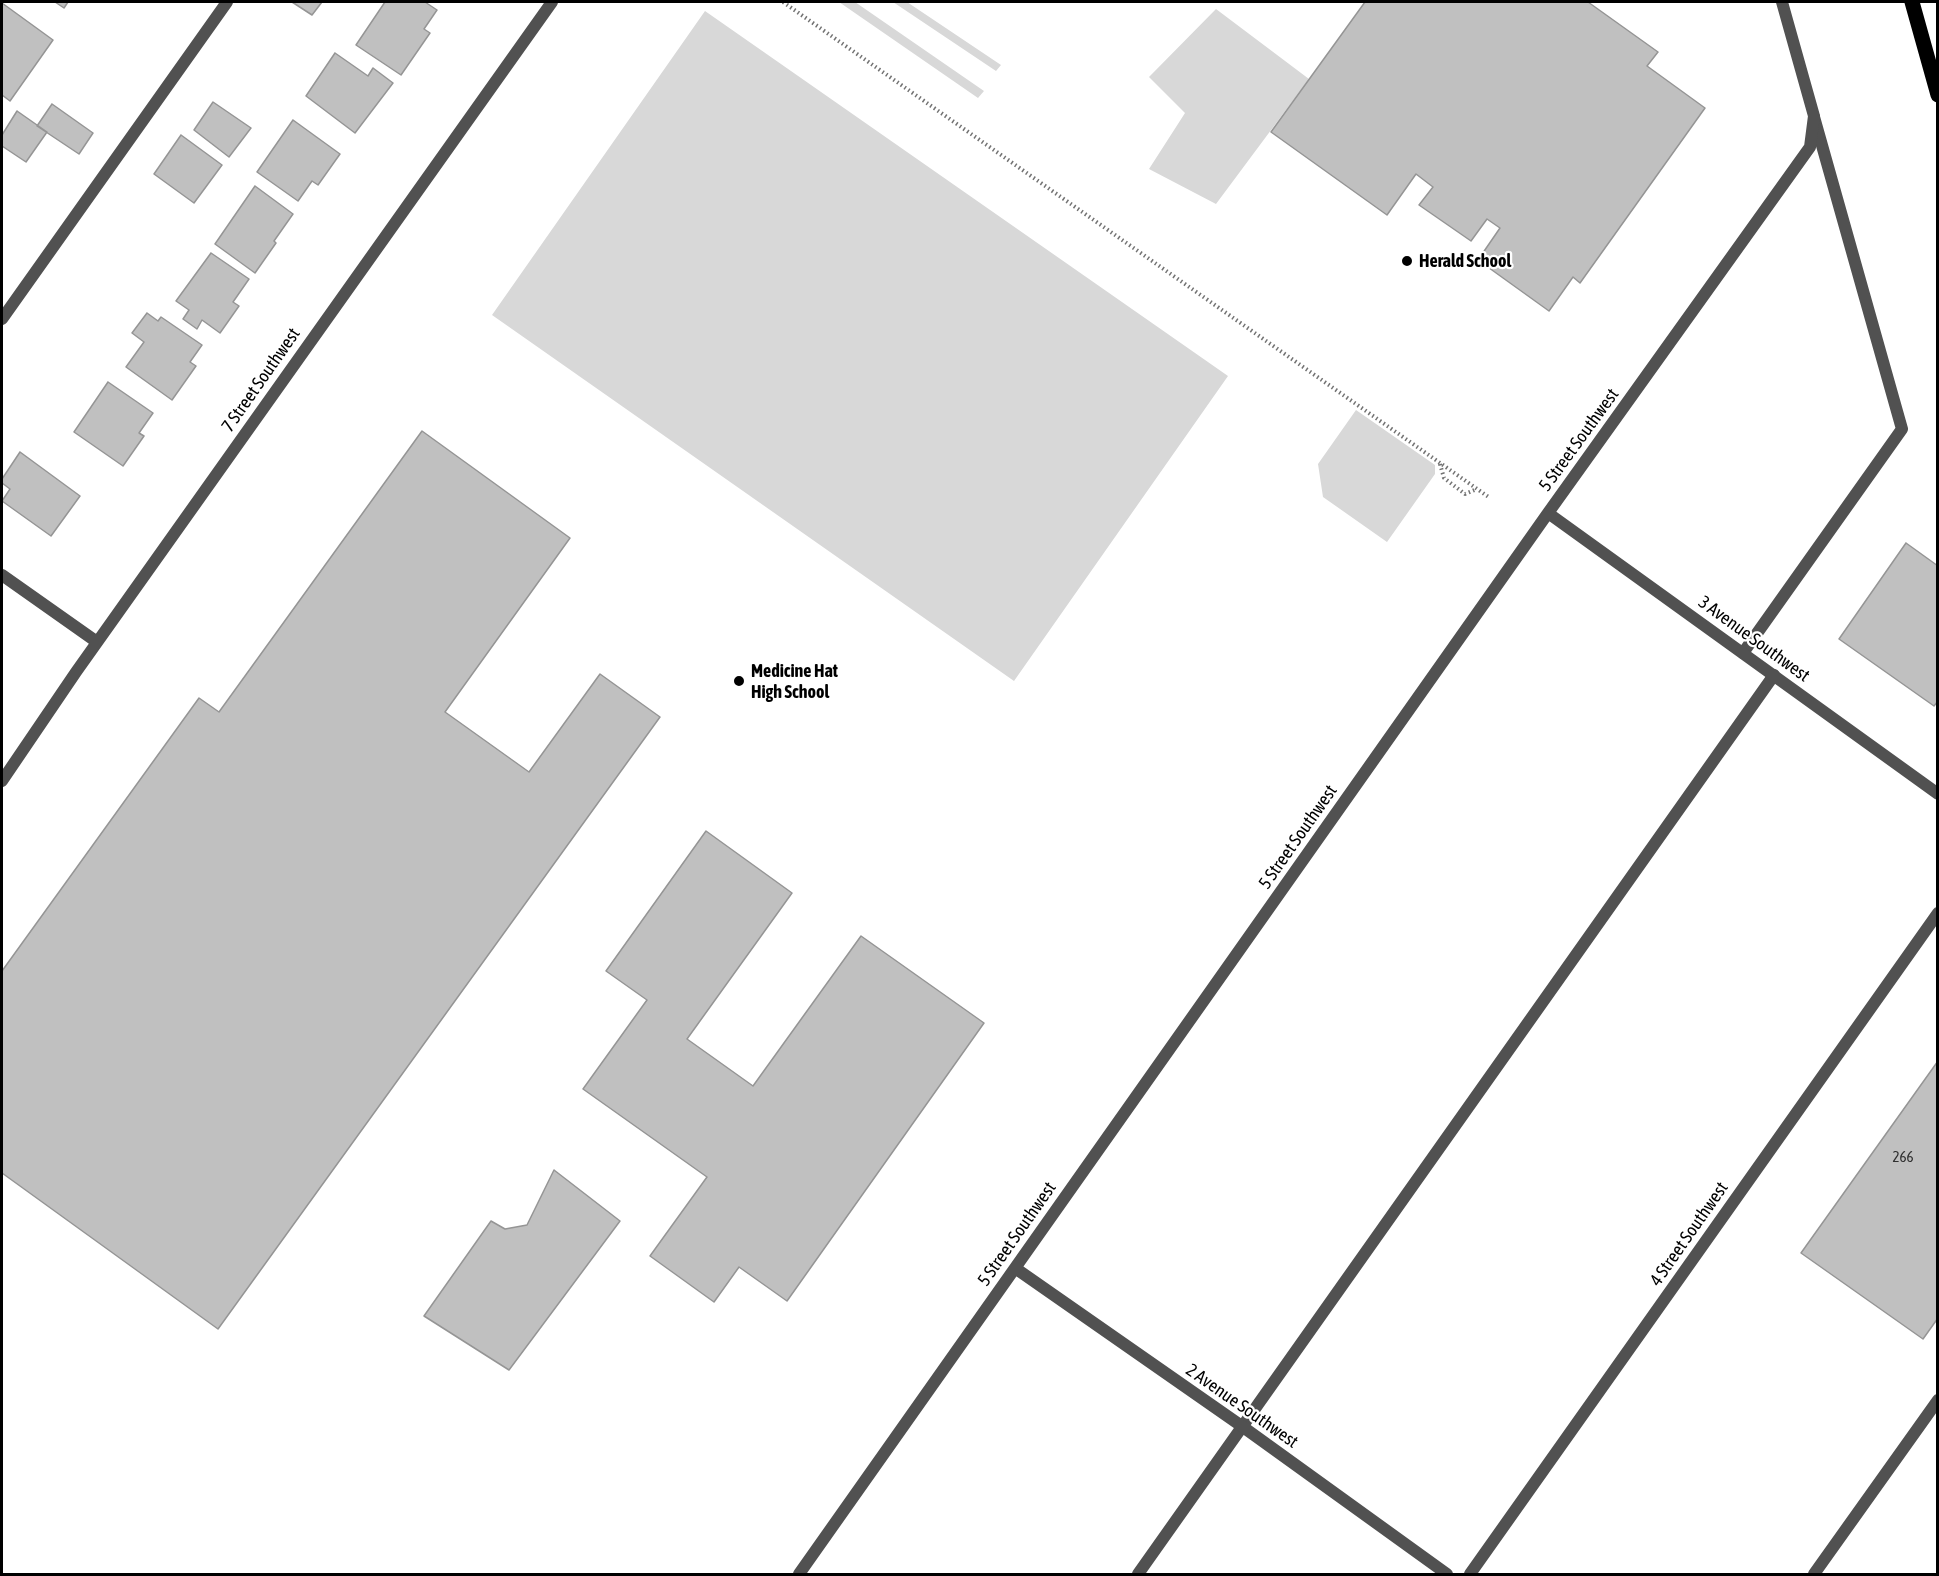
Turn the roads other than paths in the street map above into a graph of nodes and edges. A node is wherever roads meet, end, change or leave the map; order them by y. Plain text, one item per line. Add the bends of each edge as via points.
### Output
1 (227, 2) edge
2 (552, 2) edge
3 (1782, 2) edge
4 (1912, 2) edge
5 (1938, 95) edge
6 (1814, 116) junction
7 (2, 319) edge
8 (1548, 513) junction
9 (2, 575) edge
10 (97, 642) junction
11 (1743, 652) junction
12 (1774, 675) junction
13 (2, 781) edge
14 (1938, 794) edge
15 (1938, 913) edge
16 (1015, 1268) junction
17 (1938, 1400) edge
18 (1243, 1427) junction
19 (799, 1575) edge
20 (1138, 1575) edge
21 (1447, 1575) edge
22 (1470, 1575) edge
23 (1814, 1575) edge

1 - 7 street
2 - 10 street, 7 Street Southwest
3 - 6 street
4 - 5 main road
6 - 8 street, 5 Street Southwest via 1810,147
6 - 11 street via 1902,429
8 - 11 street, 3 Avenue Southwest
8 - 16 street, 5 Street Southwest
9 - 10 street
10 - 13 street, 7 Street Southwest
11 - 12 street, 3 Avenue Southwest
12 - 14 street, 3 Avenue Southwest
12 - 18 street
15 - 22 street, 4 Street Southwest
16 - 18 street, 2 Avenue Southwest
16 - 19 street, 5 Street Southwest
17 - 23 street
18 - 20 street
18 - 21 street, 2 Avenue Southwest

